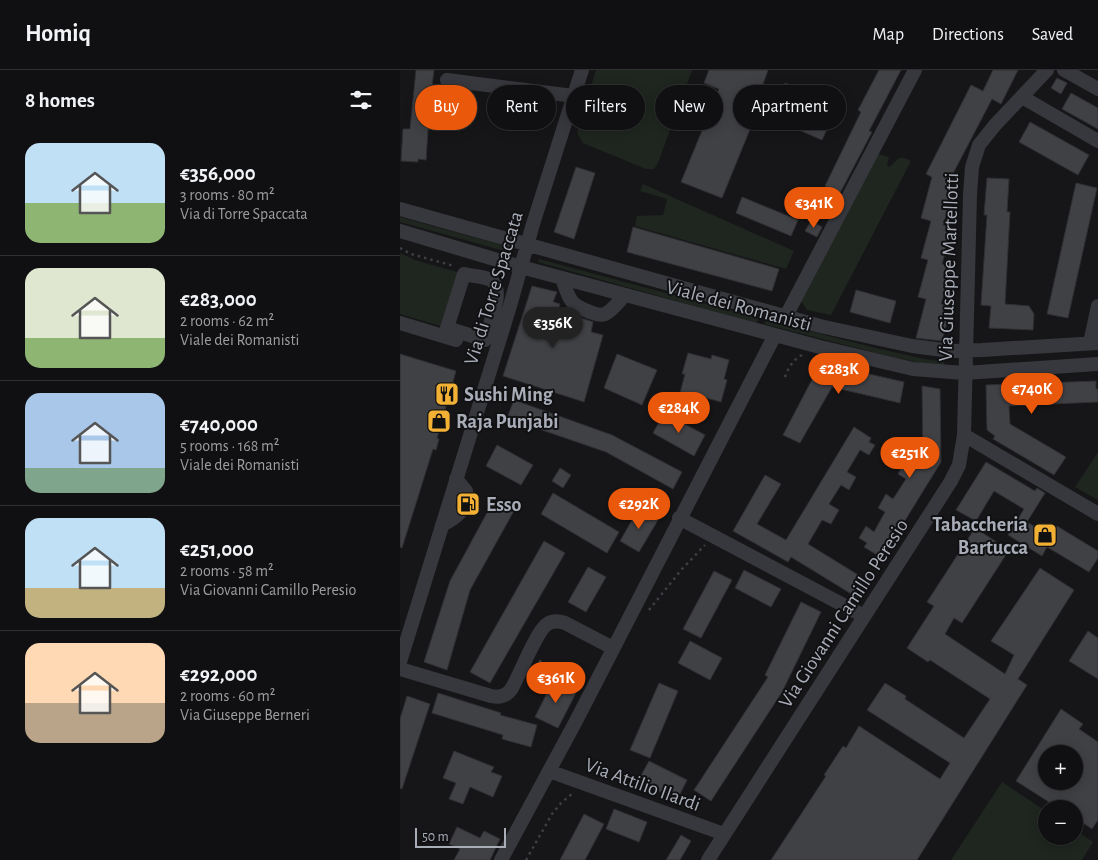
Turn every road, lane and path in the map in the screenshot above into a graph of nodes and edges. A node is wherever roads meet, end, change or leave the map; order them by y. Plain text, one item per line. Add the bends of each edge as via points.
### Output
1 (582, 70) edge
2 (915, 70) edge
3 (1046, 70) edge
4 (1064, 70) edge
5 (447, 80) dead end
6 (577, 85) edge
7 (1098, 89) edge
8 (566, 95) edge
9 (1022, 97) junction
10 (566, 121) edge
11 (1098, 141) edge
12 (400, 209) edge
13 (400, 230) edge
14 (527, 245) junction
15 (400, 248) edge
16 (456, 267) dead end
17 (521, 267) junction
18 (562, 278) junction
19 (625, 295) junction
20 (1098, 306) edge
21 (786, 316) junction
22 (400, 323) edge
23 (446, 328) joint
24 (775, 335) junction
25 (1094, 343) edge
26 (965, 350) junction
27 (495, 352) junction
28 (802, 355) dead end
29 (1098, 364) edge
30 (964, 373) junction
31 (785, 377) dead end
32 (964, 435) junction
33 (1098, 514) edge
34 (679, 518) junction
35 (710, 544) dead end
36 (649, 610) dead end
37 (864, 616) junction
38 (613, 648) junction
39 (400, 662) edge
40 (535, 663) dead end
41 (400, 669) edge
42 (584, 686) dead end
43 (549, 770) junction
44 (575, 790) dead end
45 (724, 834) junction
46 (501, 860) edge
47 (526, 860) edge
48 (708, 860) edge

1 - 6 street, Via di Torre Spaccata
2 - 21 street
3 - 9 street, Via Giuseppe Martellotti
4 - 7 street
5 - 8 street
9 - 11 street
9 - 26 street, Via Giuseppe Martellotti via 983,139 973,160
10 - 14 street, Via di Torre Spaccata
12 - 14 street, Viale dei Romanisti
13 - 17 street, Viale dei Romanisti
14 - 17 street, Via di Torre Spaccata
14 - 21 street, Viale dei Romanisti
15 - 16 path
17 - 18 street, Viale dei Romanisti
17 - 27 street, Via di Torre Spaccata
18 - 19 street, Viale dei Romanisti
18 - 19 street via 571,303 597,314 610,310
19 - 24 street, Viale dei Romanisti
20 - 25 street
21 - 26 street, Viale dei Romanisti via 912,346
22 - 27 street
23 - 23 street via 484,340 498,296 491,280 464,274
24 - 30 street, Viale dei Romanisti via 902,367
24 - 34 street
25 - 26 street, Viale dei Romanisti
26 - 30 street, Via Giuseppe Martellotti
27 - 39 street, Via di Torre Spaccata
28 - 31 path via 789,367
29 - 30 street, Viale dei Romanisti
30 - 32 street, Via Giovanni Camillo Peresio
32 - 33 street
32 - 37 street, Via Giovanni Camillo Peresio via 960,459 951,482
34 - 37 street
34 - 38 street
35 - 36 path via 698,550
37 - 45 street, Via Giovanni Camillo Peresio
38 - 41 street via 565,623 550,623 541,632 512,688 500,697
38 - 43 street
40 - 42 path via 546,662
43 - 45 street, Via Attilio Ilardi
43 - 46 street
44 - 47 path via 552,814
45 - 48 street, Via Giovanni Camillo Peresio

